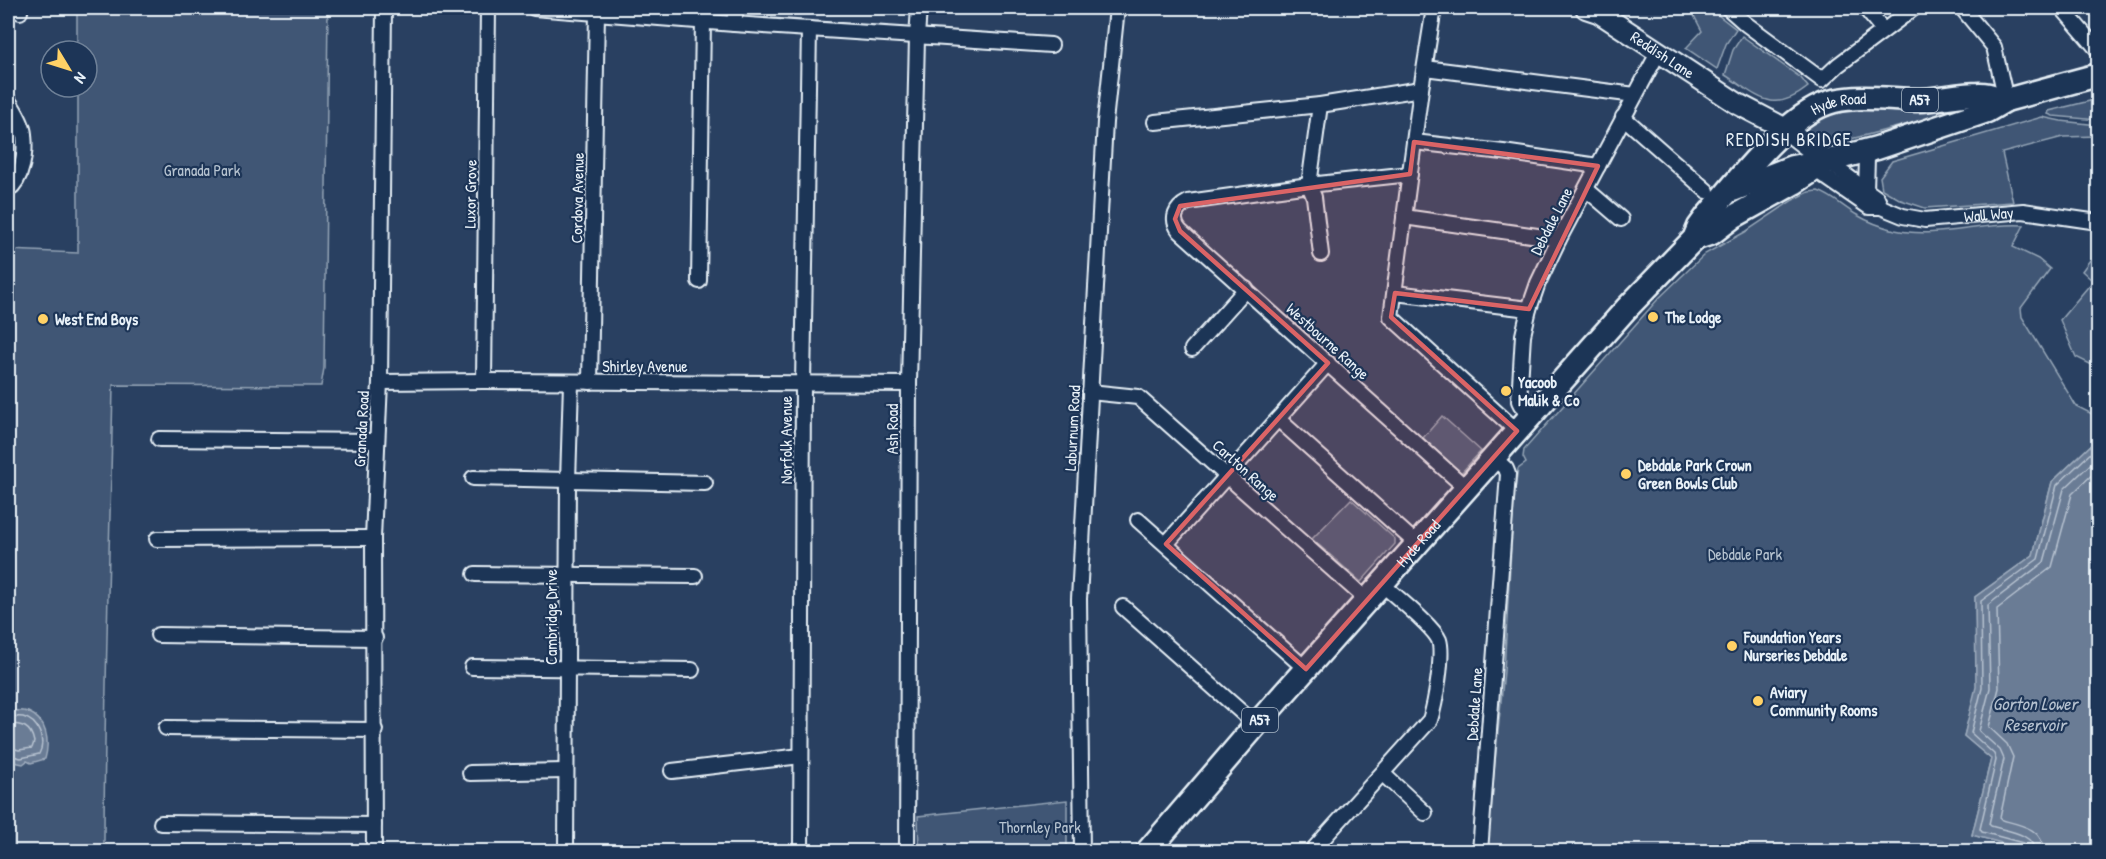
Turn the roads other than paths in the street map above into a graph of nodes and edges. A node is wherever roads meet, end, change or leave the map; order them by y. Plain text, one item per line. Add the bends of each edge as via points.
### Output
1 (384, 8) edge
2 (488, 8) edge
3 (534, 8) edge
4 (736, 8) edge
5 (919, 8) edge
6 (1117, 8) edge
7 (1434, 8) edge
8 (1586, 8) edge
9 (1865, 8) edge
10 (1914, 8) edge
11 (1962, 8) edge
12 (2062, 8) edge
13 (1730, 9) edge
14 (597, 13) junction
15 (703, 21) junction
16 (734, 24) junction
17 (809, 30) junction
18 (1883, 30) junction
19 (917, 37) junction
20 (1051, 45) dead end
21 (2098, 50) edge
22 (1659, 51) junction
23 (1425, 68) junction
24 (2098, 75) edge
25 (1421, 89) junction
26 (1635, 95) junction
27 (8, 100) edge
28 (2006, 100) junction
29 (1320, 105) junction
30 (1623, 117) junction
31 (1155, 122) dead end
32 (1783, 127) junction
33 (1414, 142) junction
34 (1869, 155) junction
35 (1816, 164) junction
36 (1598, 166) junction
37 (1410, 174) junction
38 (1309, 185) junction
39 (1586, 189) junction
40 (8, 190) edge
41 (1866, 190) junction
42 (1718, 191) junction
43 (1881, 207) junction
44 (1404, 217) junction
45 (1621, 219) dead end
46 (2098, 222) edge
47 (1559, 239) junction
48 (1694, 239) junction
49 (1321, 254) dead end
50 (699, 281) dead end
51 (1246, 289) junction
52 (1395, 293) junction
53 (1529, 309) junction
54 (1192, 349) dead end
55 (1328, 363) junction
56 (484, 381) junction
57 (380, 382) junction
58 (590, 382) junction
59 (571, 383) junction
60 (803, 384) junction
61 (909, 384) junction
62 (1090, 392) junction
63 (1278, 419) junction
64 (1524, 423) junction
65 (159, 439) dead end
66 (376, 441) junction
67 (1494, 458) junction
68 (1227, 476) junction
69 (473, 478) dead end
70 (568, 481) junction
71 (705, 483) dead end
72 (1466, 488) junction
73 (1138, 520) dead end
74 (373, 538) junction
75 (157, 539) dead end
76 (1166, 544) junction
77 (1417, 544) junction
78 (476, 574) dead end
79 (567, 574) junction
80 (695, 576) dead end
81 (1375, 592) junction
82 (1123, 607) dead end
83 (158, 635) dead end
84 (375, 638) junction
85 (472, 667) dead end
86 (567, 668) junction
87 (1306, 669) junction
88 (692, 670) dead end
89 (1256, 725) junction
90 (166, 728) dead end
91 (375, 730) junction
92 (801, 756) junction
93 (565, 771) junction
94 (672, 771) dead end
95 (470, 773) dead end
96 (1383, 774) junction
97 (1425, 813) dead end
98 (161, 824) dead end
99 (374, 825) junction
100 (374, 852) edge
101 (566, 852) edge
102 (801, 852) edge
103 (907, 852) edge
104 (1082, 852) edge
105 (1147, 852) edge
106 (1311, 852) edge
107 (1480, 852) edge

1 - 57 street, Granada Road
2 - 56 street, Luxor Grove
3 - 14 street
4 - 16 street
5 - 19 street, Ash Road
6 - 62 street, Laburnum Road via 1105,122
7 - 23 street
8 - 22 main road, Reddish Lane
9 - 18 street
10 - 18 street
11 - 28 street via 1994,47
12 - 21 street
13 - 18 street via 1822,80
14 - 15 street
14 - 58 street, Cordova Avenue
15 - 16 street
15 - 50 street
16 - 17 street
17 - 19 street
17 - 60 street, Norfolk Avenue
19 - 20 street
19 - 61 street, Ash Road
22 - 26 street, Debdale Lane
22 - 32 main road, Reddish Lane via 1738,104
23 - 25 street
23 - 26 street
24 - 28 highway, Hyde Road / A57
25 - 29 street
25 - 33 street
26 - 30 street, Debdale Lane
27 - 40 street via 24,132 24,160 15,185
28 - 32 highway, Hyde Road / A57 via 1981,93 1942,99 1833,101
28 - 34 highway, Hyde Road / A57 via 1987,111 1924,131
29 - 31 street
29 - 38 street
30 - 36 street, Debdale Lane
30 - 42 street
32 - 35 main road, Wall Way
32 - 42 highway, Hyde Road / A57
33 - 36 street
33 - 37 street
34 - 35 highway, Hyde Road / A57
34 - 41 street
35 - 41 street, Wall Way
35 - 42 highway, A57
35 - 43 street, Wall Way via 1869,207
35 - 48 highway, Hyde Road / A57 via 1794,183 1712,233
36 - 39 street, Debdale Lane
37 - 38 street
37 - 44 street
38 - 49 street
38 - 51 street, Westbourne Range via 1180,206 1175,215 1180,231
39 - 45 street
39 - 47 street, Debdale Lane
41 - 43 street, Wall Way
42 - 48 highway, Hyde Road / A57
43 - 46 street, Wall Way via 1925,220 2023,211
44 - 47 street
44 - 52 street
47 - 53 street, Debdale Lane
48 - 64 highway, Hyde Road / A57
51 - 54 street
51 - 55 street, Westbourne Range
52 - 53 street
52 - 64 street via 1391,317
53 - 64 street, Debdale Lane via 1523,336 1519,400
55 - 63 street
55 - 72 street, Westbourne Range
56 - 57 street, Shirley Avenue
56 - 59 street, Shirley Avenue
57 - 66 street, Granada Road
58 - 59 street, Shirley Avenue
58 - 60 street, Shirley Avenue
59 - 70 street, Cambridge Drive
60 - 61 street, Shirley Avenue
60 - 92 street, Norfolk Avenue
61 - 103 street, Ash Road
62 - 68 street, Carlton Range via 1138,397
62 - 104 street, Laburnum Road via 1079,599
63 - 68 street
63 - 77 street
64 - 67 highway, Hyde Road / A57
65 - 66 street
66 - 74 street, Granada Road
67 - 72 highway, Hyde Road / A57
67 - 107 street, Debdale Lane via 1508,474
68 - 76 street
68 - 81 street, Carlton Range
69 - 70 street
70 - 71 street
70 - 79 street, Cambridge Drive
72 - 77 highway, Hyde Road / A57
73 - 76 street
74 - 75 street
74 - 84 street, Granada Road
76 - 87 street
77 - 81 highway, Hyde Road / A57
78 - 79 street
79 - 80 street
79 - 86 street, Cambridge Drive
81 - 87 highway, Hyde Road / A57
81 - 96 street, Carlton Range via 1432,631 1439,641 1440,656 1431,720
82 - 89 street
83 - 84 street
84 - 91 street, Granada Road
85 - 86 street
86 - 88 street
86 - 93 street, Cambridge Drive
87 - 89 highway, Hyde Road / A57
89 - 105 highway, Hyde Road / A57
90 - 91 street
91 - 99 street, Granada Road
92 - 94 street
92 - 102 street, Norfolk Avenue
93 - 95 street
93 - 101 street, Cambridge Drive
96 - 97 street
96 - 106 street, Carlton Range
98 - 99 street
99 - 100 street, Granada Road

